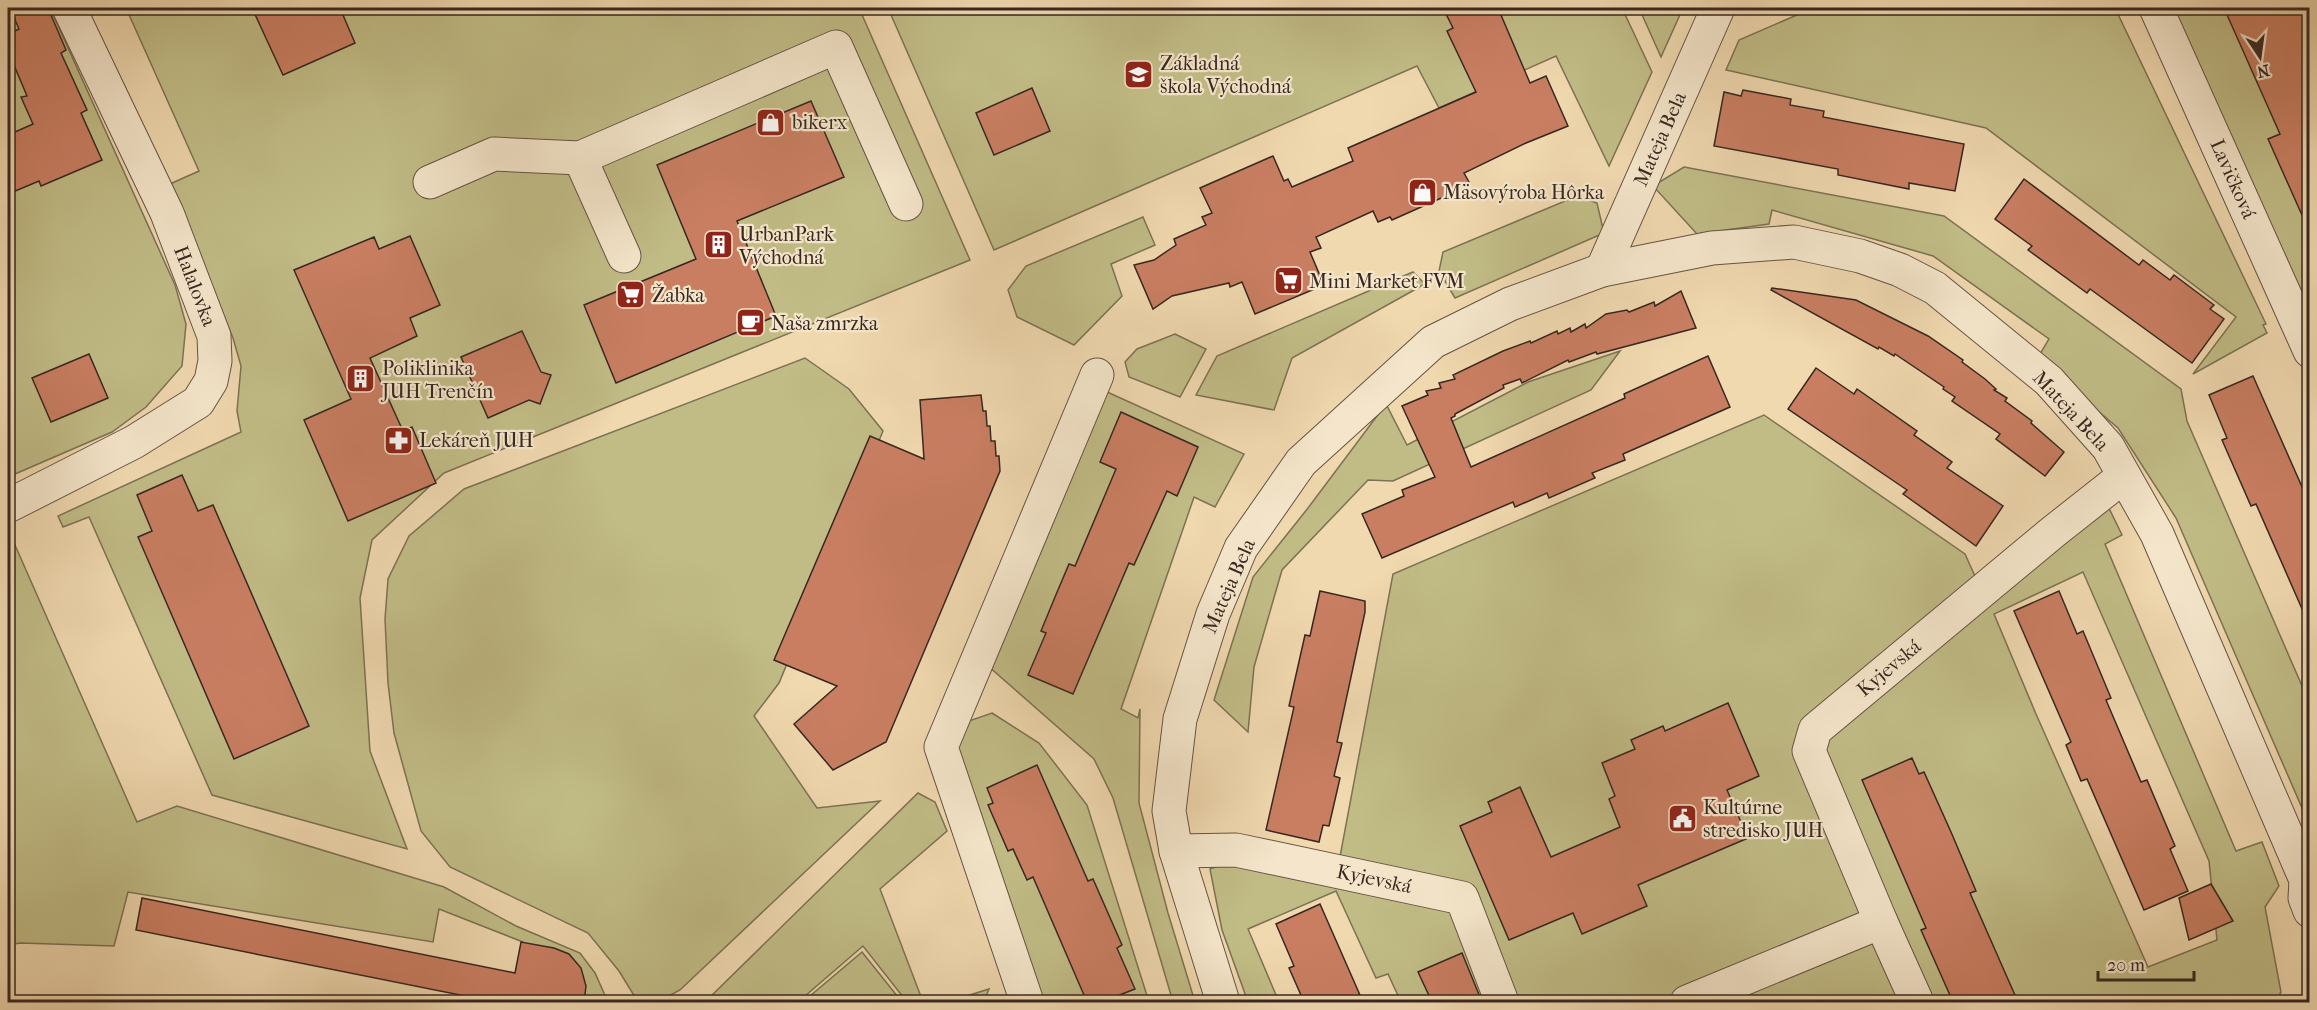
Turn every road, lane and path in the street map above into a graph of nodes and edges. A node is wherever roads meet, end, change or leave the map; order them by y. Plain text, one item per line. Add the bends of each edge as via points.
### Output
1 (69, 8) edge
2 (1718, 8) edge
3 (2156, 8) edge
4 (580, 158) junction
5 (430, 182) dead end
6 (906, 204) dead end
7 (624, 256) dead end
8 (1602, 270) junction
9 (2310, 351) edge
10 (1097, 375) dead end
11 (2124, 476) junction
12 (8, 506) edge
13 (1176, 851) junction
14 (2307, 880) edge
15 (1881, 922) junction
16 (1027, 1002) edge
17 (1223, 1002) edge
18 (1502, 1002) edge
19 (1687, 1002) edge
20 (1917, 1002) edge

1 - 12 street, Halalovka via 181,247 214,336 214,361 211,381 198,402 134,442
2 - 8 street, Mateja Bela
3 - 9 street, Lavičková
4 - 5 street via 494,154
4 - 6 street via 836,47
4 - 7 street
8 - 11 street, Mateja Bela via 1712,248 1794,242 1860,256 1900,270 1935,288 2049,381 2108,447
8 - 13 street, Mateja Bela via 1510,304 1432,342 1301,462 1241,548 1214,614 1180,719 1169,811
10 - 16 street via 941,747
11 - 14 street, Mateja Bela via 2157,534
11 - 15 street, Kyjevská via 1815,730 1809,751
13 - 17 street, Mateja Bela
13 - 18 street, Kyjevská via 1236,850 1462,898
15 - 19 street
15 - 20 street, Kyjevská

